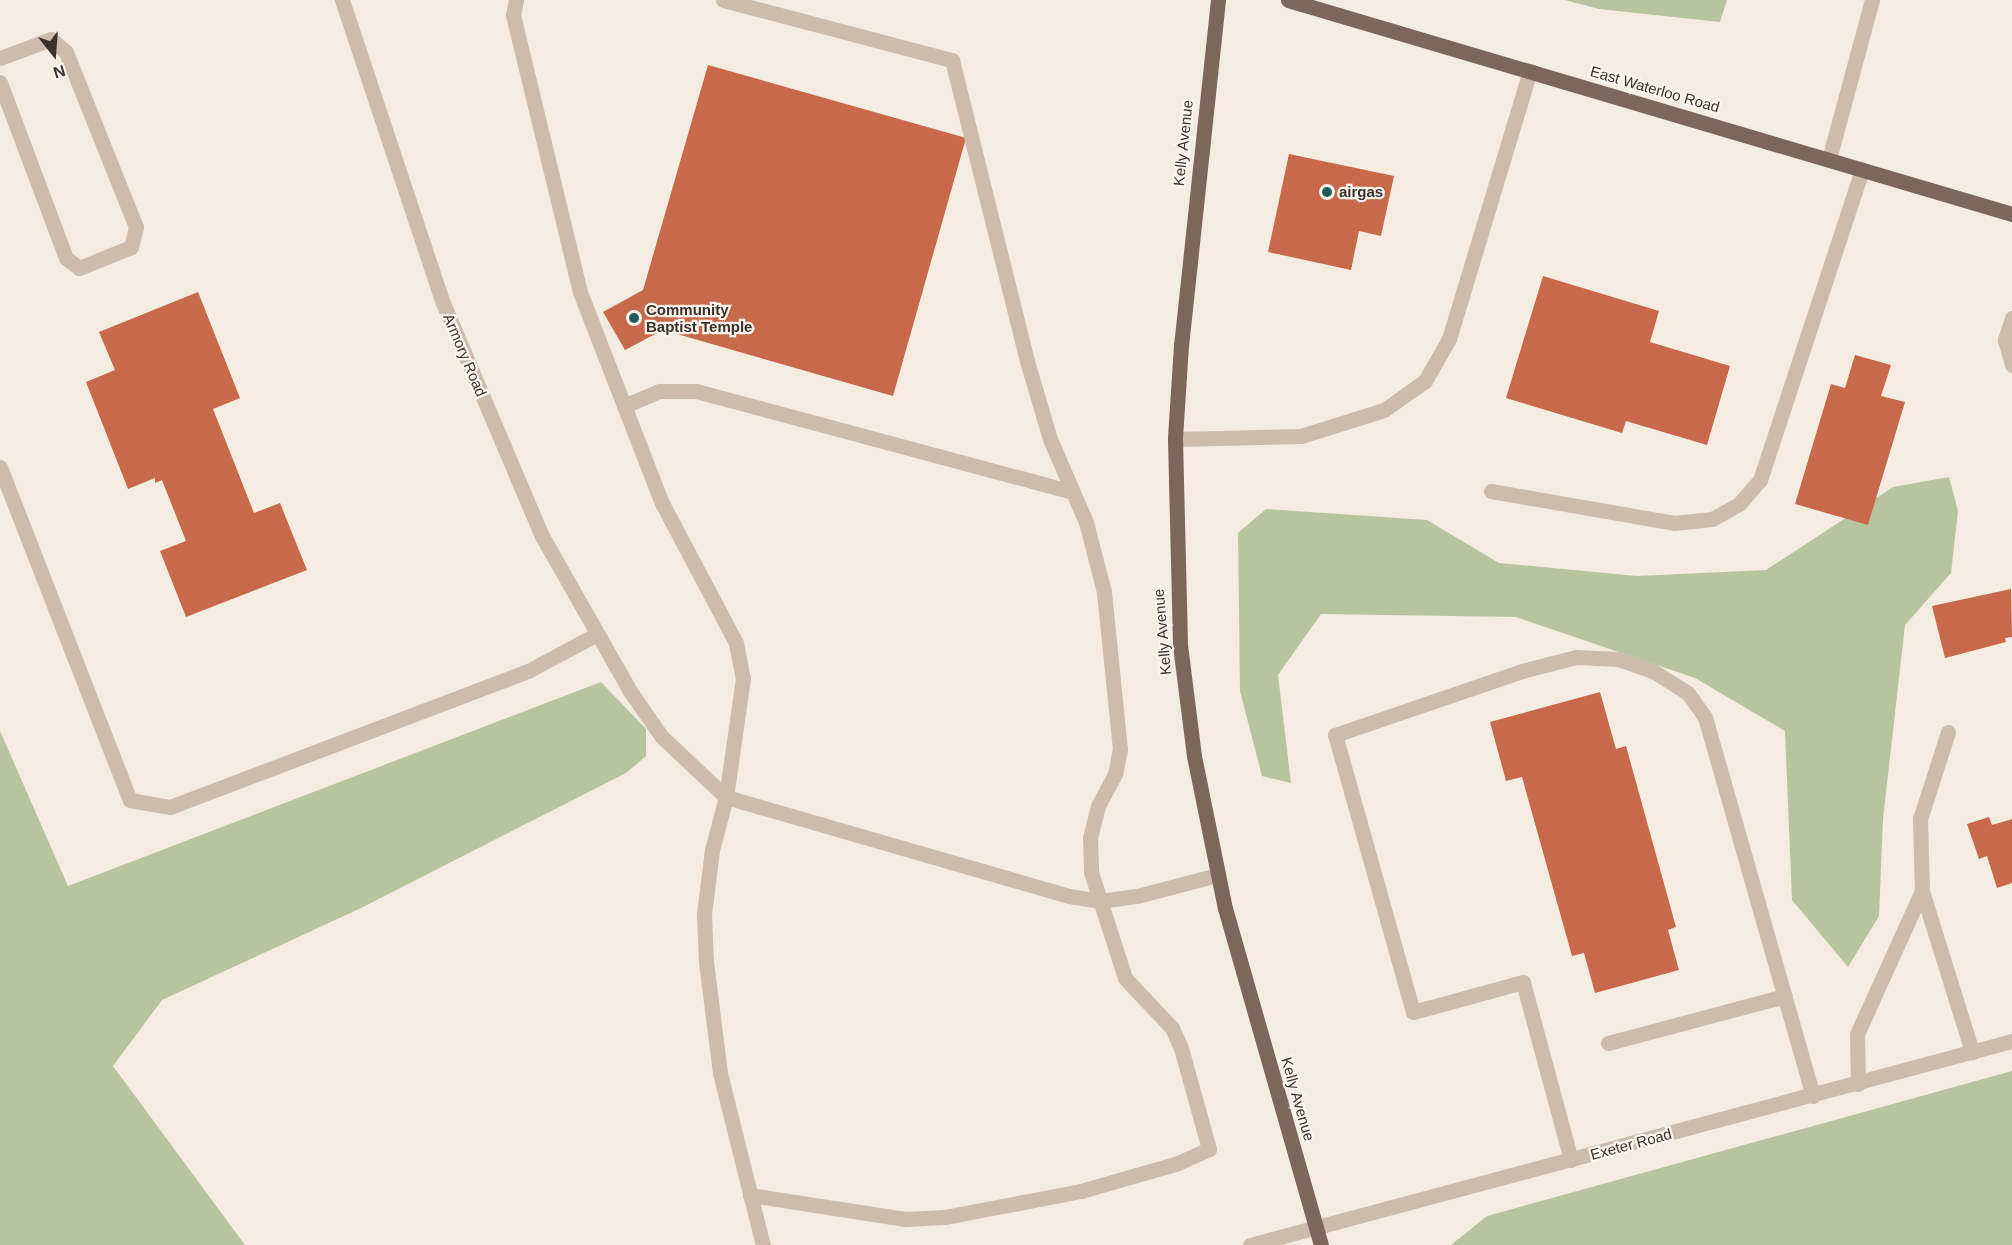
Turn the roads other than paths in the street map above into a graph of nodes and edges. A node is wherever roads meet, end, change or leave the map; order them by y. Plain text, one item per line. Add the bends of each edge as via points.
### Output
1 (342, 0) edge
2 (516, 0) edge
3 (723, 0) edge
4 (1218, 0) edge
5 (1288, 0) edge
6 (1872, 0) edge
7 (0, 58) edge
8 (1530, 71) junction
9 (0, 82) edge
10 (1828, 159) junction
11 (1862, 169) junction
12 (2012, 214) edge
13 (2012, 318) edge
14 (2012, 365) edge
15 (624, 406) junction
16 (1175, 439) junction
17 (0, 466) edge
18 (1491, 491) dead end
19 (1072, 492) junction
20 (597, 634) junction
21 (1948, 732) dead end
22 (726, 797) junction
23 (1217, 875) junction
24 (1922, 891) junction
25 (1100, 901) junction
26 (1785, 996) junction
27 (2012, 1041) edge
28 (1608, 1043) dead end
29 (1972, 1052) junction
30 (1858, 1084) junction
31 (1813, 1096) junction
32 (1570, 1160) junction
33 (750, 1195) junction
34 (1316, 1228) junction
35 (763, 1245) edge
36 (1250, 1245) edge
37 (1321, 1245) edge

1 - 20 street, Armory Road via 443,303 542,536
2 - 15 street via 513,15 580,292
3 - 19 street via 952,60 1027,361 1050,439
4 - 16 main road, Kelly Avenue via 1183,322
5 - 8 main road, East Waterloo Road
6 - 10 street
7 - 9 street via 51,39 66,52 136,227 131,247 79,268 66,258
8 - 10 main road, East Waterloo Road
8 - 16 street via 1449,339 1425,381 1384,410 1301,436
10 - 11 main road, East Waterloo Road
11 - 12 main road, East Waterloo Road
11 - 18 street via 1760,480 1739,504 1712,519 1674,523
13 - 14 street via 2006,340
15 - 19 street via 660,391 696,391
15 - 22 street via 662,503 736,643 742,678
16 - 23 main road, Kelly Avenue via 1180,645 1194,756
17 - 20 street via 130,800 170,807 528,671
19 - 25 street via 1086,522 1104,592 1120,748 1115,774 1098,806 1090,837 1091,872
20 - 22 street, Armory Road via 662,736
21 - 24 street via 1920,819
22 - 25 street via 1069,896
22 - 33 street via 712,850 706,904 706,962 720,1073
23 - 25 street via 1137,896
23 - 34 main road, Kelly Avenue
24 - 29 street
24 - 30 street via 1857,1034
25 - 33 street via 1125,978 1172,1028 1209,1149 1175,1164 1081,1191 945,1217 905,1219
26 - 28 street
26 - 31 street
26 - 32 street via 1705,717 1688,693 1653,671 1618,659 1576,657 1522,671 1335,735 1413,1012 1523,982
27 - 29 street, Exeter Road
29 - 30 street, Exeter Road
30 - 31 street, Exeter Road
31 - 32 street, Exeter Road
32 - 34 street, Exeter Road
33 - 35 street
34 - 36 street, Exeter Road
34 - 37 main road, Kelly Avenue

